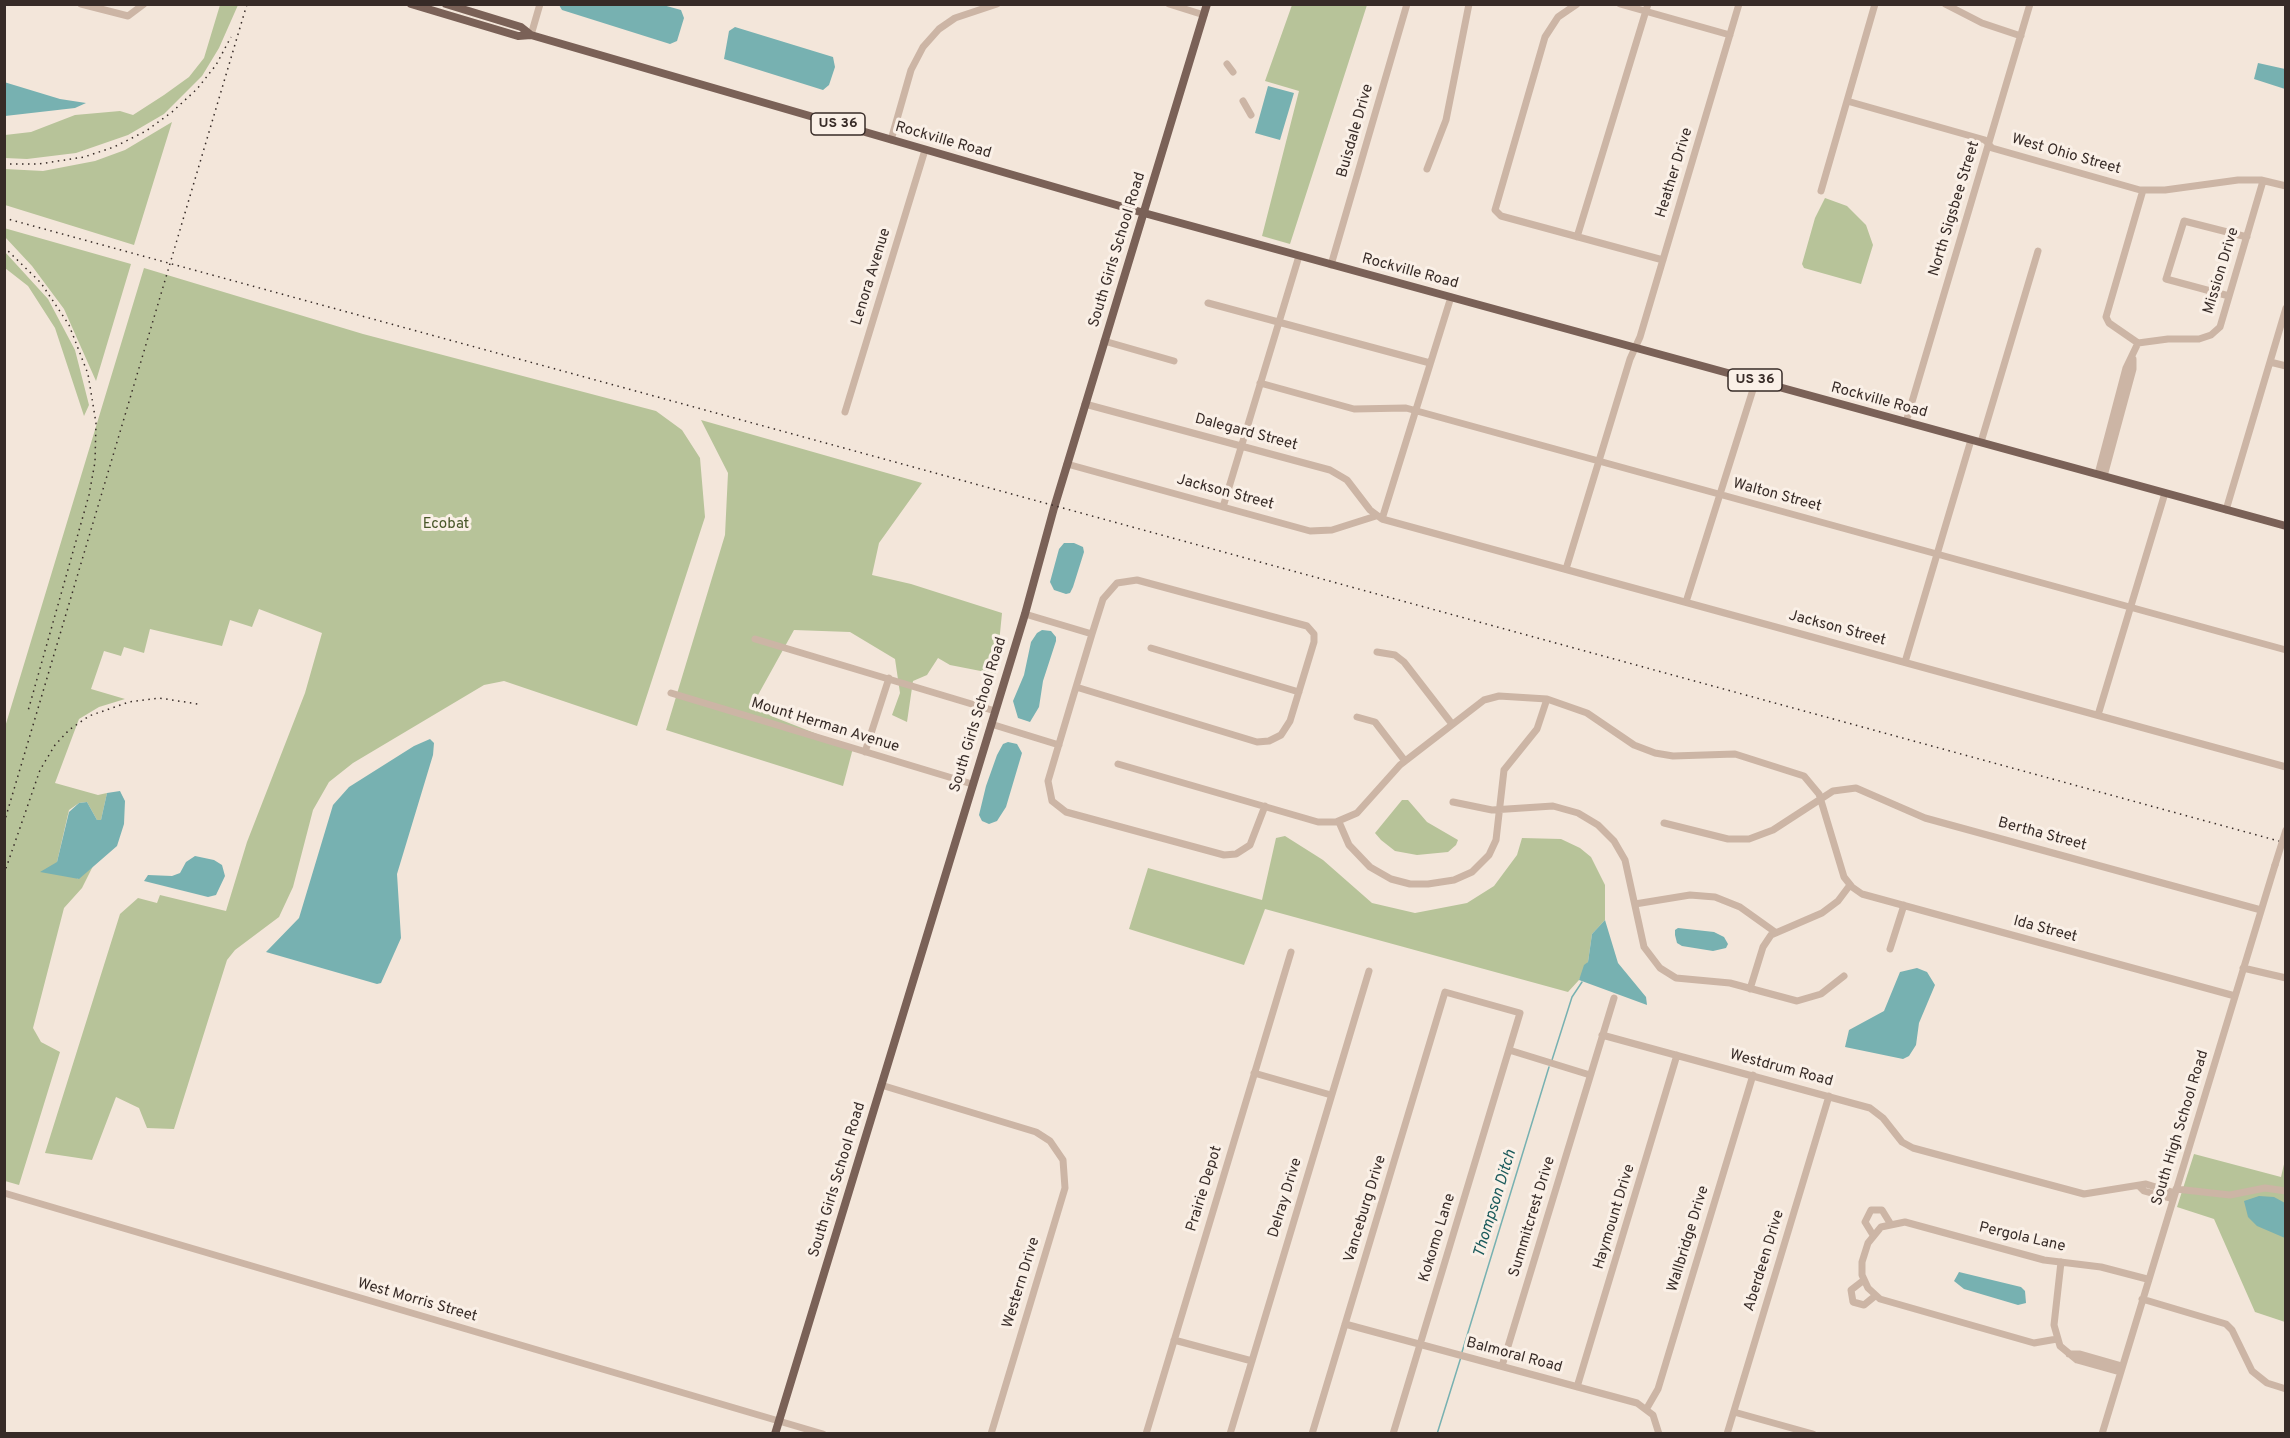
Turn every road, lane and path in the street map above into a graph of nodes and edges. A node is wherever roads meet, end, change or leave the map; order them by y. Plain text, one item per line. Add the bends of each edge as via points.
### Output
1 (81, 4) edge
2 (144, 4) edge
3 (411, 4) edge
4 (446, 4) edge
5 (540, 4) edge
6 (997, 4) edge
7 (1169, 4) edge
8 (1207, 4) edge
9 (1407, 4) edge
10 (1469, 4) edge
11 (1577, 4) edge
12 (1620, 4) edge
13 (1739, 4) edge
14 (1875, 4) edge
15 (1945, 4) edge
16 (2030, 4) edge
17 (1647, 8) edge
18 (1204, 15) junction
19 (531, 35) junction
20 (1730, 35) junction
21 (2021, 36) junction
22 (1227, 64) dead end
23 (1233, 72) dead end
24 (1243, 101) dead end
25 (1847, 101) junction
26 (1251, 115) dead end
27 (891, 140) junction
28 (1988, 144) junction
29 (925, 150) junction
30 (1427, 169) dead end
31 (2263, 181) junction
32 (2286, 186) edge
33 (2143, 190) junction
34 (1821, 191) dead end
35 (1144, 213) junction
36 (1577, 237) junction
37 (2247, 237) junction
38 (2038, 251) dead end
39 (1299, 256) junction
40 (1663, 260) junction
41 (1331, 265) junction
42 (2229, 296) junction
43 (1450, 297) junction
44 (1208, 303) dead end
45 (2286, 308) edge
46 (1279, 322) junction
47 (1104, 341) junction
48 (2138, 343) junction
49 (1635, 348) junction
50 (1174, 361) dead end
51 (2270, 362) junction
52 (1430, 363) junction
53 (2286, 366) edge
54 (1756, 380) junction
55 (1260, 384) junction
56 (1085, 404) junction
57 (1415, 410) junction
58 (845, 412) dead end
59 (1906, 422) junction
60 (1971, 440) junction
61 (1981, 442) junction
62 (1241, 446) junction
63 (1599, 462) junction
64 (1067, 464) junction
65 (2101, 475) junction
66 (2165, 493) junction
67 (1720, 494) junction
68 (1222, 507) junction
69 (2226, 510) junction
70 (1379, 517) junction
71 (2286, 526) edge
72 (1938, 555) junction
73 (1566, 569) junction
74 (1686, 602) junction
75 (2131, 608) junction
76 (1025, 614) junction
77 (1092, 634) junction
78 (755, 639) dead end
79 (1151, 648) dead end
80 (2286, 650) edge
81 (1377, 652) dead end
82 (1905, 662) junction
83 (889, 678) junction
84 (1076, 687) junction
85 (1299, 692) junction
86 (671, 693) dead end
87 (1547, 699) junction
88 (994, 711) junction
89 (2098, 715) junction
90 (1357, 717) dead end
91 (991, 724) junction
92 (1452, 724) junction
93 (1059, 745) junction
94 (866, 752) junction
95 (1405, 761) junction
96 (1118, 764) dead end
97 (2286, 767) edge
98 (972, 784) junction
99 (1820, 798) junction
100 (1453, 802) dead end
101 (1264, 806) junction
102 (1499, 810) junction
103 (1339, 822) junction
104 (1664, 823) dead end
105 (2286, 830) edge
106 (1850, 885) junction
107 (1635, 904) junction
108 (1904, 905) junction
109 (2261, 910) junction
110 (1775, 932) junction
111 (1890, 949) dead end
112 (1291, 952) dead end
113 (2243, 968) junction
114 (1369, 971) dead end
115 (1844, 976) dead end
116 (2286, 978) edge
117 (1750, 989) junction
118 (2235, 996) junction
119 (1614, 998) dead end
120 (1602, 1035) junction
121 (1509, 1050) junction
122 (1677, 1055) junction
123 (1254, 1073) junction
124 (1590, 1075) junction
125 (1753, 1075) junction
126 (881, 1085) junction
127 (1331, 1095) junction
128 (1829, 1096) junction
129 (2286, 1191) edge
130 (4, 1193) edge
131 (2175, 1194) junction
132 (1890, 1223) junction
133 (1873, 1235) junction
134 (2061, 1262) junction
135 (2147, 1279) junction
136 (1864, 1280) junction
137 (1875, 1296) junction
138 (2142, 1299) junction
139 (1345, 1324) junction
140 (2057, 1339) junction
141 (1174, 1340) junction
142 (1420, 1344) junction
143 (1252, 1361) junction
144 (1502, 1366) junction
145 (2121, 1369) junction
146 (1578, 1387) junction
147 (2286, 1389) edge
148 (1647, 1408) junction
149 (1734, 1412) junction
150 (778, 1421) junction
151 (775, 1434) edge
152 (823, 1434) edge
153 (991, 1434) edge
154 (1146, 1434) edge
155 (1230, 1434) edge
156 (1312, 1434) edge
157 (1393, 1434) edge
158 (1659, 1434) edge
159 (1727, 1434) edge
160 (1813, 1434) edge
161 (2102, 1434) edge

1 - 2 street via 128,16
3 - 19 main road, Rockville Road / US 36 via 518,36
4 - 19 main road, Rockville Road / US 36 via 521,27
5 - 19 street
6 - 27 street via 955,18 923,47 911,70
7 - 18 street
8 - 18 main road, South Girls School Road
9 - 41 street, Buisdale Drive
10 - 30 street via 1446,123
11 - 36 street via 1557,17 1545,37 1494,206 1501,216
12 - 17 street
13 - 20 street, Heather Drive
14 - 25 street
15 - 21 street via 1982,23
16 - 21 street, North Sigsbee Street
17 - 20 street
17 - 36 street
18 - 35 main road, South Girls School Road
19 - 27 main road, Rockville Road / US 36
20 - 40 street, Heather Drive
21 - 28 street, North Sigsbee Street
22 - 23 street
24 - 26 street
25 - 28 street, West Ohio Street
25 - 34 street
27 - 29 main road, Rockville Road / US 36
28 - 33 street, West Ohio Street
28 - 59 street, North Sigsbee Street
29 - 35 main road, Rockville Road / US 36
29 - 58 street, Lenora Avenue
31 - 32 street, West Ohio Street
31 - 33 street, West Ohio Street
31 - 37 street, Mission Drive
33 - 48 street via 2106,317
35 - 39 main road, Rockville Road / US 36
35 - 47 main road, South Girls School Road
36 - 40 street
37 - 42 street, Mission Drive
37 - 42 street via 2184,221 2166,279
38 - 61 street
39 - 41 main road, Rockville Road / US 36
39 - 46 street
40 - 49 street, Heather Drive
41 - 43 main road, Rockville Road / US 36
42 - 48 street, Mission Drive via 2220,327 2209,336
43 - 49 main road, Rockville Road / US 36
43 - 52 street
44 - 46 street
45 - 51 street
46 - 52 street
46 - 55 street
47 - 50 street
47 - 56 main road, South Girls School Road
48 - 65 street via 2126,368
49 - 54 main road, Rockville Road / US 36
49 - 63 street, Heather Drive
51 - 53 street
51 - 69 street
52 - 57 street
54 - 59 main road, Rockville Road / US 36
54 - 67 street
55 - 57 street, Walton Street via 1354,409 1396,406
55 - 62 street
56 - 62 street, Dalegard Street
56 - 64 main road, South Girls School Road
57 - 63 street, Walton Street
57 - 70 street
59 - 60 main road, Rockville Road / US 36
60 - 61 main road, Rockville Road / US 36
60 - 72 street
61 - 65 main road, Rockville Road / US 36
62 - 68 street
62 - 70 street, Dalegard Street via 1339,474
63 - 67 street, Walton Street
63 - 73 street, Heather Drive
64 - 68 street, Jackson Street
64 - 76 main road, South Girls School Road
65 - 66 main road, Rockville Road / US 36
66 - 69 main road, Rockville Road / US 36
66 - 75 street
67 - 72 street, Walton Street
67 - 74 street
68 - 70 street, Jackson Street via 1317,532
69 - 71 main road, Rockville Road / US 36
70 - 73 street, Jackson Street
72 - 75 street, Walton Street
72 - 82 street
73 - 74 street, Jackson Street
74 - 82 street, Jackson Street
75 - 80 street, Walton Street
75 - 89 street
76 - 77 street
76 - 88 main road, South Girls School Road
77 - 84 street
77 - 85 street via 1104,596 1117,583 1137,580 1307,626 1314,642
78 - 83 street
79 - 85 street
81 - 92 street via 1395,655 1404,662
82 - 89 street, Jackson Street
83 - 88 street
83 - 94 street
84 - 85 street via 1257,742 1274,740 1289,725
84 - 93 street
86 - 94 street, Mount Herman Avenue
87 - 92 street via 1491,697
87 - 99 street via 1587,713 1634,745 1655,753 1735,754 1804,776
87 - 102 street via 1537,729 1504,770
88 - 91 main road, South Girls School Road
89 - 97 street, Jackson Street
90 - 95 street via 1375,722
91 - 93 street
91 - 98 main road, South Girls School Road
92 - 95 street
93 - 101 street via 1048,785 1059,808 1233,855 1244,850 1255,837
94 - 98 street, Mount Herman Avenue
95 - 103 street via 1362,809
96 - 101 street
98 - 126 main road, South Girls School Road
99 - 104 street, Bertha Street via 1773,830 1749,839 1728,839
99 - 106 street via 1842,874
99 - 109 street, Bertha Street via 1840,788 1859,788 1925,818
100 - 102 street
101 - 103 street via 1318,822
102 - 103 street via 1496,840 1483,862 1462,877 1428,884 1401,882 1377,872 1346,841
102 - 107 street via 1552,806 1578,813 1598,825 1625,860
105 - 109 street, South High School Road, bridge
106 - 108 street, Ida Street via 1862,894
106 - 110 street via 1822,913
107 - 110 street via 1683,896 1715,897 1740,907
107 - 117 street via 1642,943 1660,968 1683,980 1725,982
108 - 111 street
108 - 118 street, Ida Street
109 - 113 street, South High School Road
110 - 117 street via 1763,947
112 - 123 street, Prairie Depot
113 - 116 street
113 - 118 street, South High School Road
114 - 127 street, Delray Drive
115 - 117 street via 1821,994 1805,1000 1786,1000
118 - 131 street, South High School Road
119 - 120 street
120 - 122 street, Westdrum Road
120 - 124 street
121 - 124 street
121 - 139 street, Vanceburg Drive via 1520,1013 1445,992
121 - 142 street, Kokomo Lane
122 - 125 street, Westdrum Road
122 - 146 street, Haymount Drive
123 - 127 street
123 - 141 street, Prairie Depot
124 - 144 street, Summitcrest Drive
125 - 128 street, Westdrum Road
125 - 148 street, Wallbridge Drive via 1658,1389
126 - 150 main road, South Girls School Road
126 - 153 street, Western Drive via 1036,1132 1052,1142 1064,1163 1065,1188
127 - 143 street, Delray Drive
128 - 131 street, Westdrum Road via 1874,1110 1911,1147 2084,1194 2139,1186 2144,1191
128 - 149 street, Aberdeen Drive
129 - 131 street, Westdrum Road via 2265,1188 2230,1195
130 - 150 street, West Morris Street
131 - 135 street, South High School Road
132 - 133 street, Pergola Lane
132 - 133 street, Pergola Lane via 1882,1210 1871,1210 1865,1222
132 - 134 street, Pergola Lane via 1909,1223
133 - 136 street, Pergola Lane via 1862,1265
134 - 135 street, Pergola Lane
134 - 140 street via 2054,1324
135 - 138 street, South High School Road
136 - 137 street
136 - 137 street via 1851,1290 1853,1302 1864,1305
137 - 140 street via 2034,1343
138 - 145 street, South High School Road
138 - 147 street via 2226,1324 2252,1371 2267,1383
139 - 142 street, Balmoral Road
139 - 156 street, Vanceburg Drive
140 - 145 street via 2077,1360
141 - 143 street
141 - 154 street, Prairie Depot
142 - 144 street, Balmoral Road
142 - 157 street, Kokomo Lane
143 - 155 street, Delray Drive
144 - 146 street, Balmoral Road
145 - 161 street, South High School Road
146 - 148 street, Balmoral Road
148 - 158 street via 1657,1422
149 - 159 street, Aberdeen Drive
149 - 160 street
150 - 151 main road, South Girls School Road
150 - 152 street, West Morris Street

